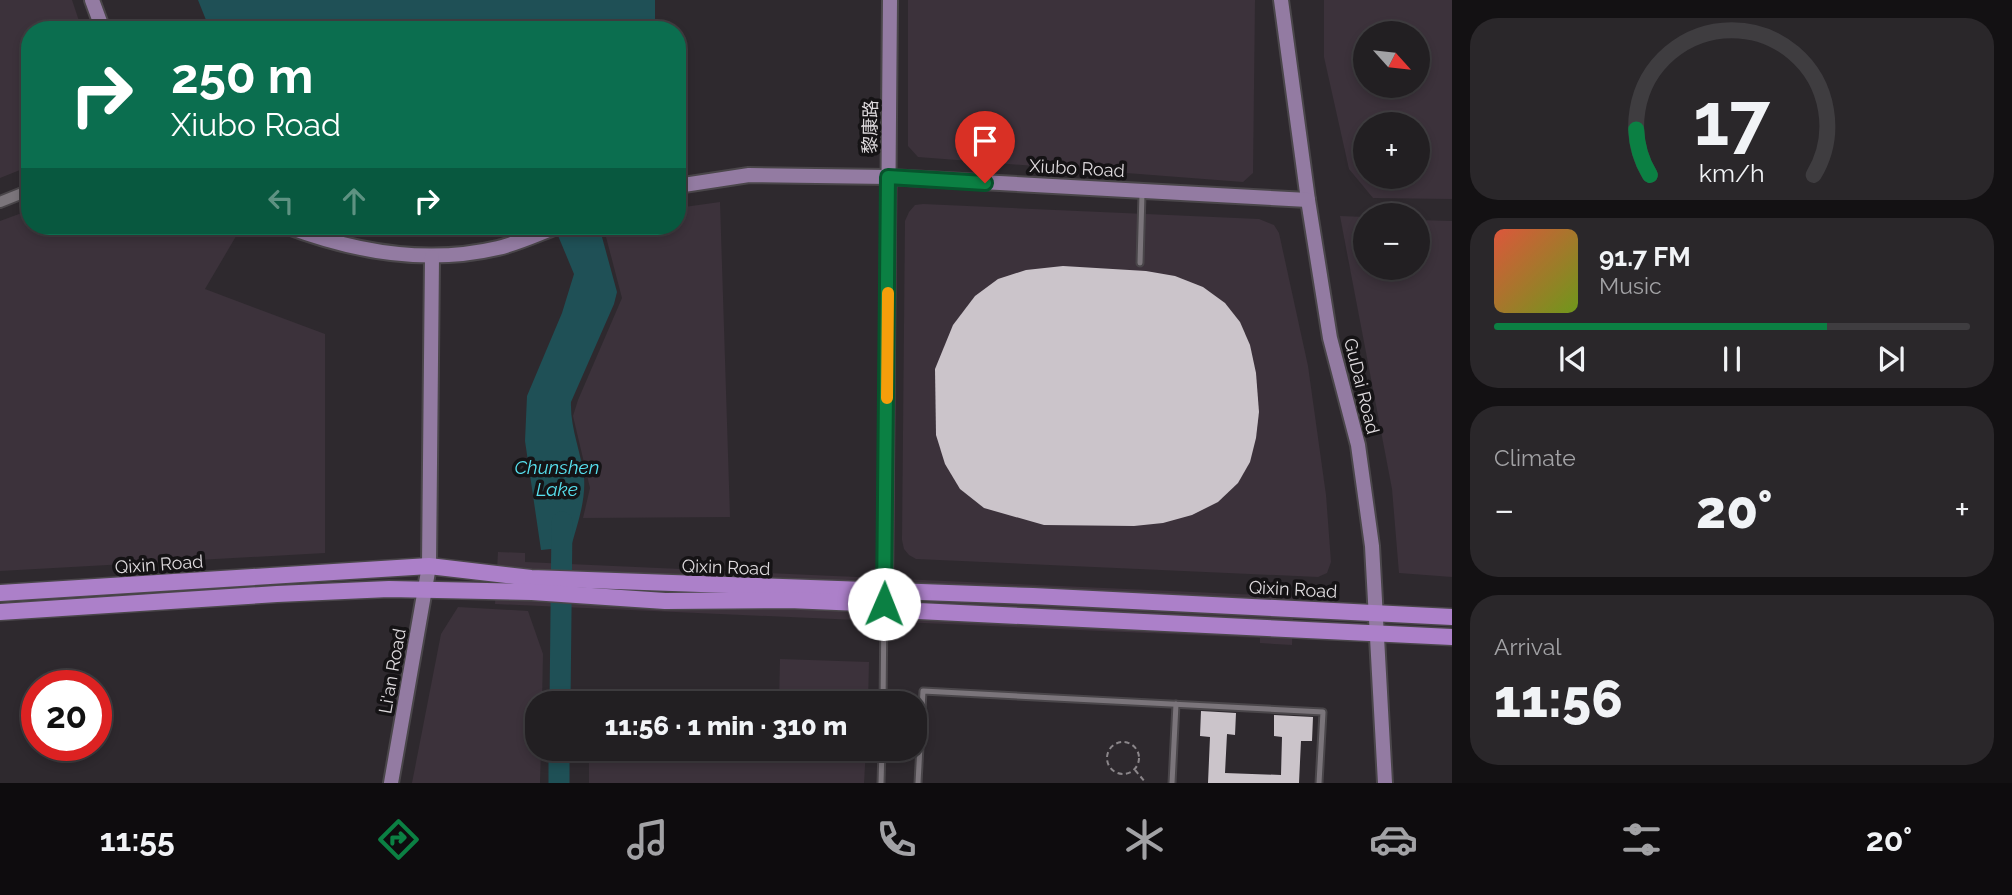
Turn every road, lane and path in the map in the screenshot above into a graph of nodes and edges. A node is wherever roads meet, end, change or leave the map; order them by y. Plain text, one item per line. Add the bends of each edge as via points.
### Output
1 (92, 0) edge
2 (890, 0) edge
3 (1281, 0) edge
4 (100, 21) edge
5 (888, 177) junction
6 (686, 185) edge
7 (1143, 191) junction
8 (21, 194) edge
9 (1308, 200) junction
10 (0, 202) edge
11 (311, 235) edge
12 (536, 235) edge
13 (432, 257) junction
14 (1140, 263) dead end
15 (429, 566) junction
16 (531, 585) junction
17 (426, 590) junction
18 (0, 593) edge
19 (885, 597) junction
20 (0, 612) edge
21 (1376, 612) junction
22 (1452, 617) edge
23 (1377, 634) junction
24 (1452, 637) edge
25 (883, 691) edge
26 (1176, 704) junction
27 (882, 761) edge
28 (1134, 769) junction
29 (391, 783) edge
30 (881, 783) edge
31 (918, 783) edge
32 (1146, 783) edge
33 (1172, 783) edge
34 (1319, 783) edge
35 (1385, 783) edge

1 - 4 street
2 - 5 street, 黎康路
3 - 9 street, GuDai Road
5 - 6 street, Xiubo Road via 749,175
5 - 7 street, Xiubo Road
5 - 19 street, 黎康路
7 - 9 street, Xiubo Road
7 - 14 lane
8 - 10 street
9 - 21 street, GuDai Road via 1330,338 1358,445
11 - 13 street via 376,252
12 - 13 street via 498,248
13 - 15 street, Li'an Road
15 - 16 main road, Qixin Road
15 - 17 street, Li'an Road
15 - 18 main road, Qixin Road
16 - 17 main road, Qixin Road
16 - 19 main road, Qixin Road
17 - 20 main road, Qixin Road via 277,594
17 - 29 street, Li'an Road
19 - 21 main road, Qixin Road
19 - 23 main road, Qixin Road via 918,611
19 - 25 lane
21 - 22 main road, Qixin Road
21 - 23 street, GuDai Road
23 - 24 main road, Qixin Road
23 - 35 street, GuDai Road
26 - 31 lane via 923,691
26 - 33 lane
26 - 34 lane via 1322,712
27 - 30 lane
28 - 28 path via 1139,756 1135,747 1121,743 1111,747 1108,762 1113,771 1123,774
28 - 32 path

